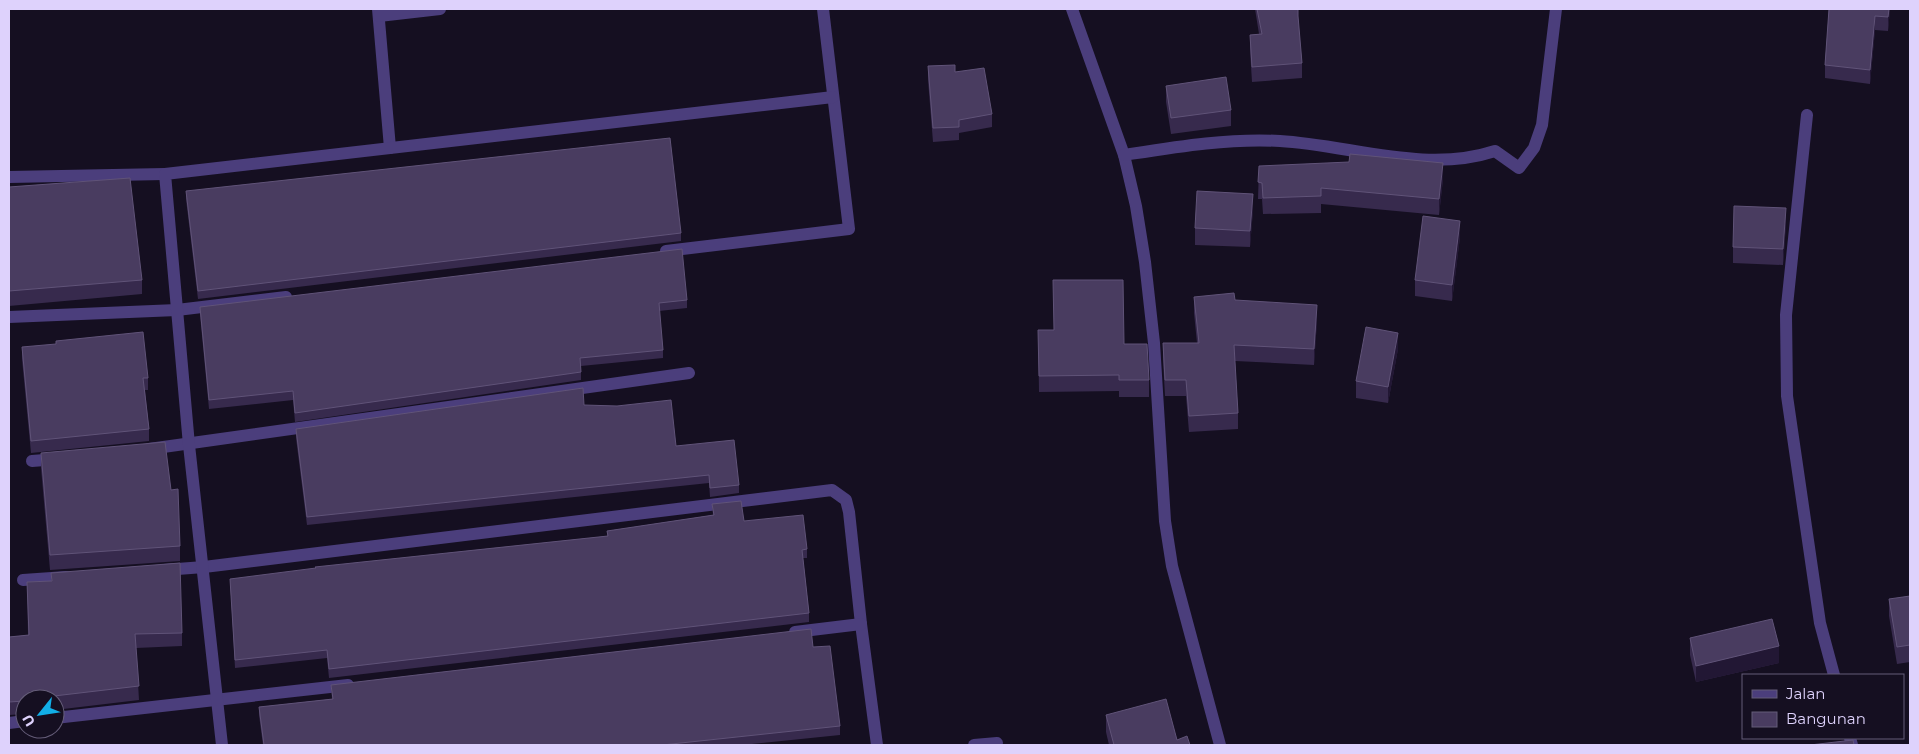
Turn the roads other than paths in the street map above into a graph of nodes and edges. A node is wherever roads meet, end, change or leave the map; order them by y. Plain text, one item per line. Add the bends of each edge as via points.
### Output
1 (440, 9) edge
2 (823, 9) edge
3 (1072, 9) edge
4 (1556, 9) edge
5 (379, 12) edge
6 (833, 98) junction
7 (1807, 115) dead end
8 (390, 148) junction
9 (1124, 154) junction
10 (165, 174) junction
11 (9, 176) edge
12 (652, 253) edge
13 (296, 295) edge
14 (177, 310) junction
15 (10, 317) edge
16 (689, 373) dead end
17 (189, 444) junction
18 (140, 450) edge
19 (72, 457) edge
20 (32, 461) dead end
21 (204, 567) junction
22 (147, 571) edge
23 (80, 576) edge
24 (23, 580) dead end
25 (861, 624) junction
26 (781, 633) edge
27 (1834, 674) edge
28 (365, 683) edge
29 (216, 701) junction
30 (65, 717) edge
31 (997, 743) dead end
32 (222, 745) edge
33 (877, 745) edge
34 (974, 745) edge
35 (1220, 745) edge

1 - 5 street
2 - 6 street
3 - 9 street
4 - 9 street via 1542,125 1534,148 1518,168 1495,151 1475,158 1427,160 1279,141 1230,141
5 - 8 street
6 - 8 street
6 - 12 street via 849,229
7 - 27 street via 1786,315 1787,396 1820,623
8 - 10 street
9 - 35 street via 1145,262 1168,539 1186,621
10 - 11 street
10 - 14 street
13 - 14 street
14 - 15 street
14 - 17 street
16 - 17 street
17 - 18 street
17 - 21 street
19 - 20 street
21 - 22 street
21 - 25 street via 832,490 846,500 849,512
21 - 29 street
23 - 24 street
25 - 26 street
25 - 33 street
28 - 29 street
29 - 30 street
29 - 32 street
31 - 34 street

